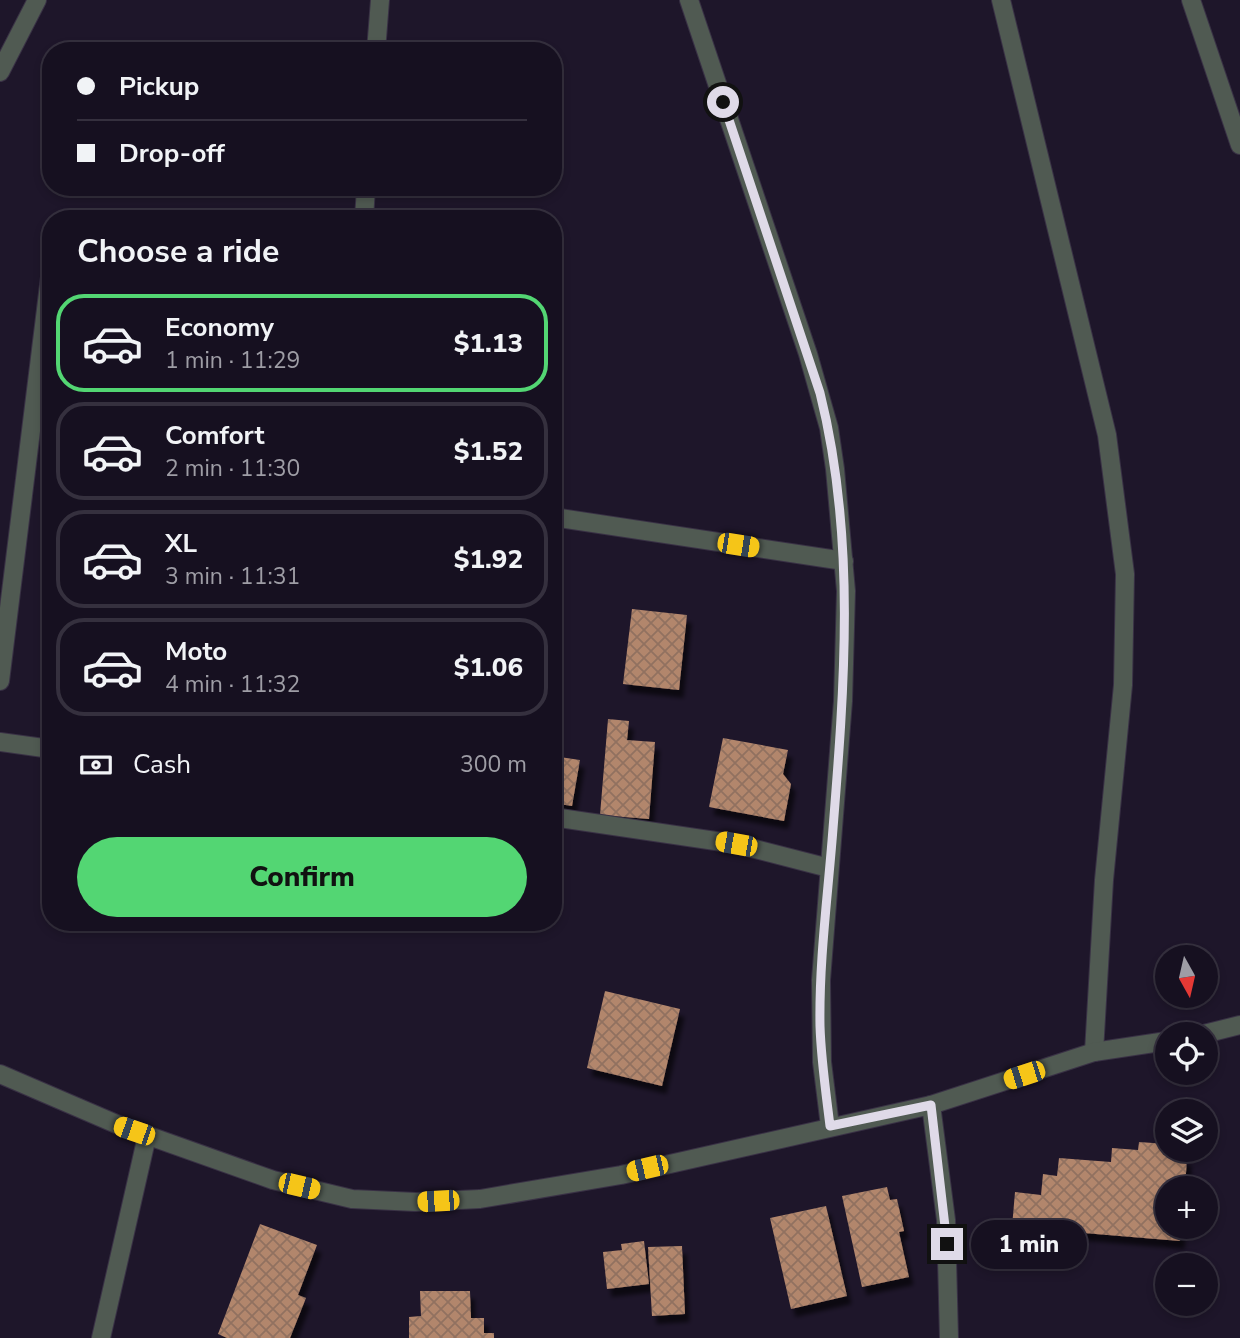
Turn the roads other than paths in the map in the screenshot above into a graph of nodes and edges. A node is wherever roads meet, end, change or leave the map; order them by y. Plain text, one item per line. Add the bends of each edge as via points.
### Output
1 (37, 0) edge
2 (380, 0) edge
3 (689, 0) edge
4 (1001, 0) edge
5 (1191, 0) edge
6 (377, 42) edge
7 (0, 72) edge
8 (1240, 145) edge
9 (42, 342) edge
10 (562, 518) edge
11 (844, 561) junction
12 (0, 681) edge
13 (0, 743) edge
14 (42, 748) edge
15 (562, 818) edge
16 (829, 868) junction
17 (1240, 1025) edge
18 (1218, 1030) edge
19 (1155, 1043) edge
20 (1094, 1052) junction
21 (0, 1074) edge
22 (931, 1105) junction
23 (830, 1126) junction
24 (148, 1136) junction
25 (101, 1338) edge
26 (949, 1338) edge

1 - 7 street
2 - 6 street
3 - 11 street via 820,393 835,469
4 - 20 street via 1107,435 1125,574 1123,685 1104,880
5 - 8 street
9 - 12 street
10 - 11 street
11 - 16 street via 843,701
13 - 14 street
15 - 16 street via 736,844
16 - 23 street via 820,1025
17 - 18 street
19 - 20 street
20 - 22 street
21 - 24 street
22 - 23 street
22 - 26 street via 946,1220
23 - 24 street via 621,1175 480,1199 416,1202 352,1199 273,1180
24 - 25 street

